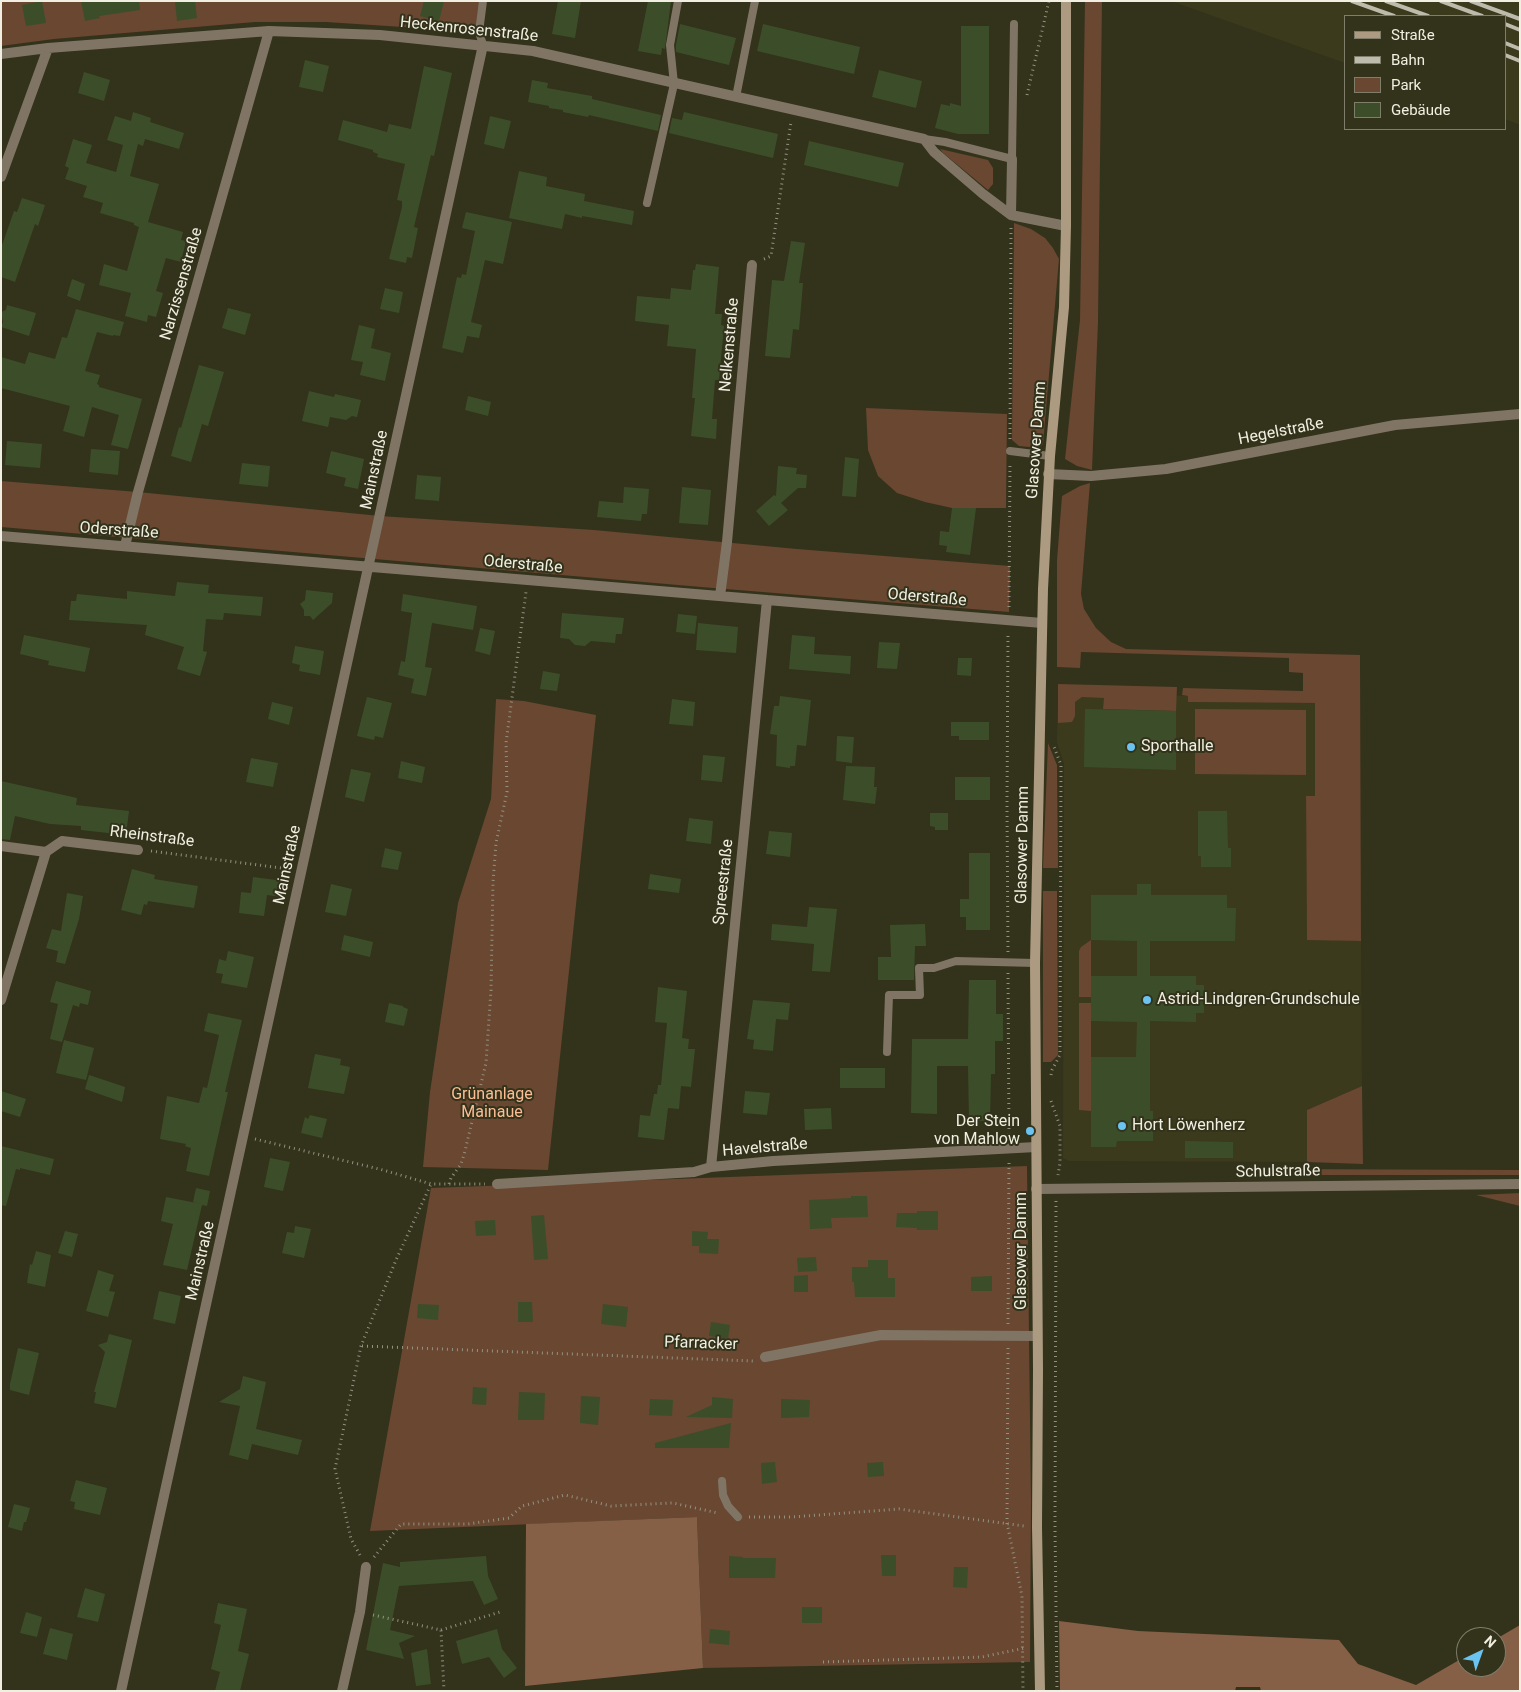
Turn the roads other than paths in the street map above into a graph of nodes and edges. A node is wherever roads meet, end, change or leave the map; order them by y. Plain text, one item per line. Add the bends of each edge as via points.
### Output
1 (483, 1) edge
2 (678, 1) edge
3 (755, 1) edge
4 (1066, 1) edge
5 (1014, 24) dead end
6 (269, 31) junction
7 (483, 46) junction
8 (48, 48) junction
9 (1, 54) edge
10 (674, 84) junction
11 (736, 97) junction
12 (924, 139) junction
13 (1012, 158) junction
14 (1, 177) edge
15 (647, 203) dead end
16 (1011, 215) junction
17 (1066, 226) junction
18 (752, 265) road end
19 (1520, 414) edge
20 (1010, 451) road end
21 (1050, 456) junction
22 (1048, 474) junction
23 (1, 536) edge
24 (124, 546) junction
25 (370, 567) junction
26 (720, 596) junction
27 (767, 600) junction
28 (1042, 623) junction
29 (1, 846) edge
30 (138, 850) road end
31 (46, 852) junction
32 (1035, 963) junction
33 (1, 1000) edge
34 (886, 1052) dead end
35 (1036, 1147) junction
36 (711, 1167) junction
37 (497, 1184) road end
38 (1520, 1184) edge
39 (1036, 1189) junction
40 (1037, 1336) junction
41 (765, 1357) road end
42 (722, 1481) dead end
43 (738, 1517) road end
44 (366, 1567) road end
45 (121, 1691) edge
46 (342, 1691) edge
47 (1040, 1691) edge

1 - 7 lane via 479,32
2 - 10 lane via 670,45
3 - 11 lane
4 - 17 street, Glasower Damm
5 - 13 lane
6 - 7 street, Heckenrosenstraße via 380,35
6 - 8 street, Heckenrosenstraße
6 - 24 street, Narzissenstraße
7 - 10 street, Heckenrosenstraße via 533,51
7 - 25 street, Mainstraße
8 - 9 street, Heckenrosenstraße
8 - 14 street
10 - 11 street, Heckenrosenstraße
10 - 15 lane
11 - 12 street, Heckenrosenstraße
12 - 13 lane, Heckenrosenstraße
12 - 16 street via 934,152
13 - 16 street
16 - 17 street
17 - 21 street, Glasower Damm via 1064,307
18 - 26 street, Nelkenstraße
19 - 22 street, Hegelstraße via 1395,425 1166,469 1091,476
20 - 21 lane
21 - 22 street, Glasower Damm
22 - 28 street, Glasower Damm
23 - 24 street, Oderstraße
24 - 25 street, Oderstraße
25 - 26 street, Oderstraße
25 - 45 street, Mainstraße
26 - 27 street, Oderstraße
27 - 28 street, Oderstraße
27 - 36 street, Spreestraße
28 - 32 street, Glasower Damm
29 - 31 street
30 - 31 street, Rheinstraße via 62,841
31 - 33 street
32 - 34 lane via 956,961 934,968 920,968 920,995 889,996
32 - 35 street, Glasower Damm
35 - 36 street, Havelstraße
35 - 39 street, Glasower Damm
36 - 37 street, Havelstraße via 694,1172
38 - 39 street, Schulstraße
39 - 40 street, Glasower Damm
40 - 41 street via 881,1335
40 - 47 street, Glasower Damm
42 - 43 lane via 723,1496
44 - 46 street via 360,1612

